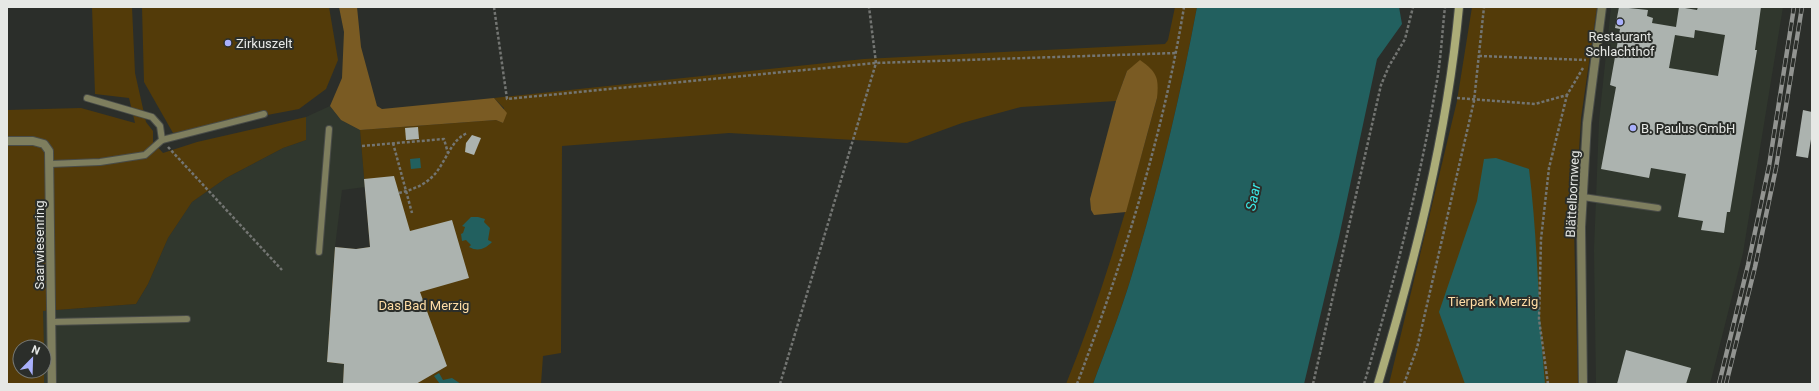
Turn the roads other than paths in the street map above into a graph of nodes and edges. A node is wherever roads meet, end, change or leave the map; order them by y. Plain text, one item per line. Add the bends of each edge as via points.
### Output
1 (1458, 7) edge
2 (1602, 7) edge
3 (87, 98) dead end
4 (264, 114) dead end
5 (329, 129) dead end
6 (162, 140) junction
7 (7, 141) edge
8 (50, 164) junction
9 (1583, 197) junction
10 (1658, 208) dead end
11 (319, 252) dead end
12 (188, 319) dead end
13 (51, 322) junction
14 (52, 384) edge
15 (1378, 384) edge
16 (1583, 384) edge

1 - 15 main road via 1448,97 1428,201
2 - 9 street, Blättelbornweg via 1587,123
3 - 6 lane via 152,117 160,126
4 - 6 lane
5 - 11 lane
6 - 8 lane via 145,155 100,162
7 - 8 street, Saarwiesenring via 33,141 44,144 49,151
8 - 13 street, Saarwiesenring
9 - 10 lane
9 - 16 street, Blättelbornweg
12 - 13 lane
13 - 14 street, Saarwiesenring

